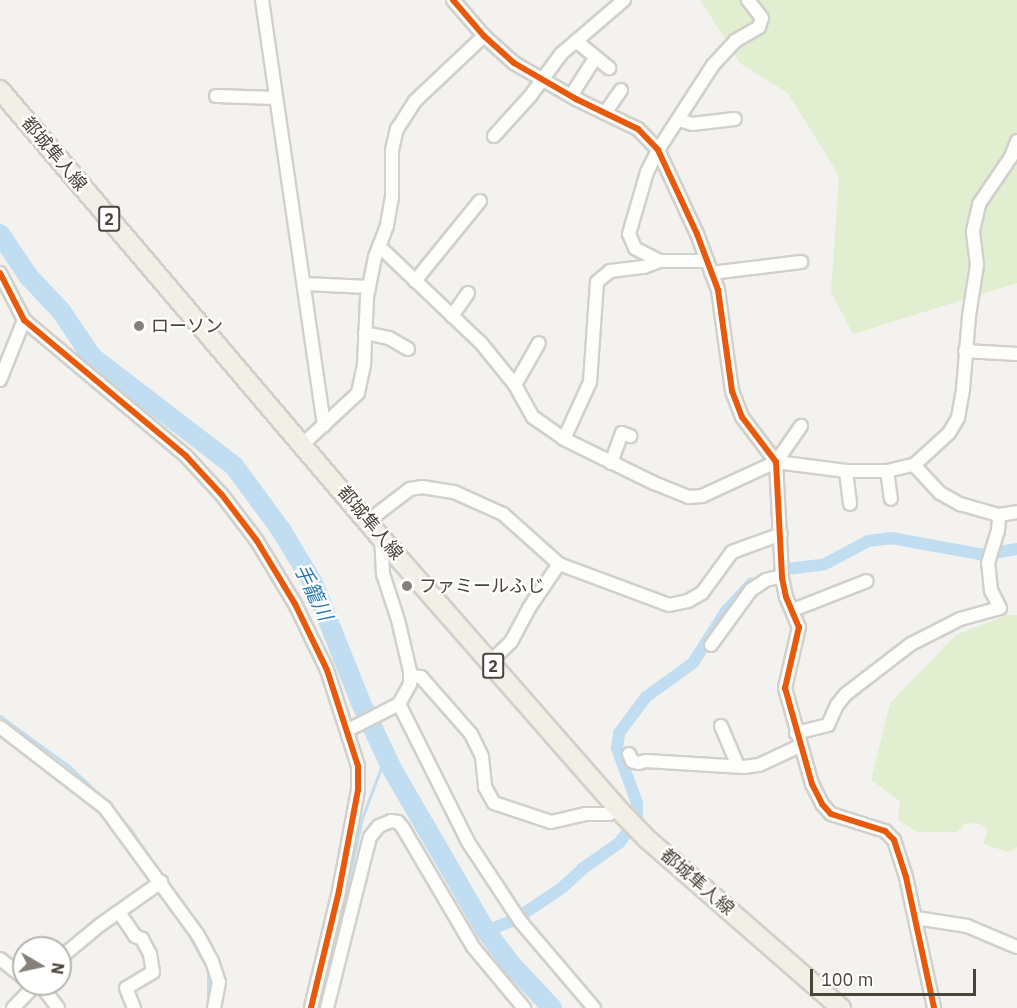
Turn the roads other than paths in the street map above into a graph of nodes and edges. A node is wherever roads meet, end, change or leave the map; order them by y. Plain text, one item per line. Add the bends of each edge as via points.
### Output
1 (262, 0) edge
2 (453, 0) edge
3 (624, 0) edge
4 (748, 0) edge
5 (484, 36) junction
6 (576, 41) junction
7 (595, 58) junction
8 (609, 68) dead end
9 (542, 81) junction
10 (0, 90) edge
11 (621, 90) dead end
12 (216, 96) dead end
13 (571, 96) junction
14 (276, 98) junction
15 (605, 113) junction
16 (735, 119) dead end
17 (679, 120) junction
18 (494, 136) dead end
19 (1017, 141) edge
20 (658, 150) junction
21 (480, 201) dead end
22 (379, 246) junction
23 (660, 261) junction
24 (801, 261) dead end
25 (709, 267) junction
26 (0, 273) edge
27 (415, 281) junction
28 (305, 284) junction
29 (369, 287) junction
30 (468, 293) dead end
31 (452, 316) junction
32 (24, 320) junction
33 (366, 333) junction
34 (539, 343) dead end
35 (408, 349) dead end
36 (965, 351) junction
37 (1017, 354) edge
38 (0, 380) edge
39 (515, 385) junction
40 (324, 426) junction
41 (801, 426) dead end
42 (630, 436) dead end
43 (564, 439) junction
44 (303, 444) junction
45 (776, 462) junction
46 (610, 463) junction
47 (914, 465) junction
48 (846, 471) junction
49 (887, 471) junction
50 (891, 499) dead end
51 (850, 504) dead end
52 (1017, 512) edge
53 (999, 515) junction
54 (368, 521) junction
55 (781, 534) junction
56 (381, 538) junction
57 (559, 564) junction
58 (782, 576) junction
59 (867, 581) dead end
60 (793, 610) junction
61 (711, 645) dead end
62 (490, 662) junction
63 (410, 676) junction
64 (399, 704) junction
65 (721, 726) dead end
66 (0, 727) edge
67 (348, 730) junction
68 (796, 733) junction
69 (800, 746) junction
70 (628, 754) dead end
71 (738, 766) junction
72 (618, 809) junction
73 (162, 882) junction
74 (119, 912) junction
75 (916, 918) junction
76 (1017, 947) edge
77 (72, 949) edge
78 (23, 996) edge
79 (46, 996) edge
80 (13, 1008) edge
81 (58, 1008) edge
82 (134, 1008) edge
83 (214, 1008) edge
84 (311, 1008) edge
85 (327, 1008) edge
86 (524, 1008) edge
87 (594, 1008) edge
88 (841, 1008) edge
89 (934, 1008) edge

1 - 14 street
2 - 5 street
3 - 6 street
4 - 17 street via 762,18 759,27 735,41 713,65
5 - 9 street
5 - 22 street via 415,102 396,129 392,198
6 - 7 street
6 - 9 street via 561,54
7 - 8 street
7 - 13 street
9 - 13 street
9 - 18 street
10 - 44 main road, 都城隼人線 / 2
11 - 15 street
12 - 14 street
13 - 15 street
14 - 28 street
15 - 20 street via 638,129
16 - 17 street via 692,124
17 - 20 street
19 - 36 street via 1011,157 979,204 973,231 977,265
20 - 23 street via 646,172 629,234 635,248
20 - 25 street
21 - 27 street
22 - 27 street
22 - 29 street
23 - 25 street
23 - 43 street via 610,271 597,282 590,382
24 - 25 street
25 - 45 street via 718,290 732,392 742,417
26 - 32 street
27 - 31 street
28 - 29 street
28 - 40 street
29 - 33 street
30 - 31 street
31 - 39 street via 481,343
32 - 38 street
32 - 67 street via 186,456 222,495 257,541 295,604 327,670
33 - 35 street via 389,338
33 - 40 street via 358,393
34 - 39 street
36 - 37 street
36 - 47 street via 958,418 949,433
39 - 43 street via 531,415
40 - 44 street
41 - 45 street
42 - 46 street via 622,433
43 - 46 street
44 - 54 main road, 都城隼人線 / 2
45 - 46 street via 696,497
45 - 48 street
45 - 55 street
47 - 49 street
47 - 53 street via 945,497
48 - 49 street
48 - 51 street
49 - 50 street
52 - 53 street
53 - 68 street via 988,563 992,590 1000,608 960,620 911,644 846,694 828,725
54 - 56 main road, 都城隼人線 / 2
54 - 57 street via 407,490 443,490 500,512
55 - 57 street via 732,552 702,593 676,604 652,600
55 - 58 street
56 - 62 main road, 都城隼人線 / 2
56 - 63 street via 384,581 398,620
57 - 62 street via 511,642
58 - 60 street
58 - 61 street via 751,590
59 - 60 street
60 - 68 street via 799,631 785,688
62 - 72 main road, 都城隼人線 / 2
63 - 64 street
63 - 72 street via 421,677 471,734 482,757 485,787 494,803 551,822 585,814 609,814
64 - 67 street
64 - 87 street via 468,842 520,921
65 - 71 street
66 - 73 street via 105,808
67 - 84 street via 358,766 355,814
68 - 69 street
69 - 71 street via 759,765
69 - 75 street via 812,784 826,810 892,836
70 - 71 street via 639,763
72 - 88 main road, 都城隼人線 / 2
73 - 74 street
73 - 83 street via 212,961 219,982
74 - 77 street
74 - 82 street via 135,936 142,939 153,972 126,988
75 - 76 street via 967,926
75 - 89 street
78 - 80 street
79 - 81 street
85 - 86 street via 370,837 379,825 391,821 404,828 473,947

